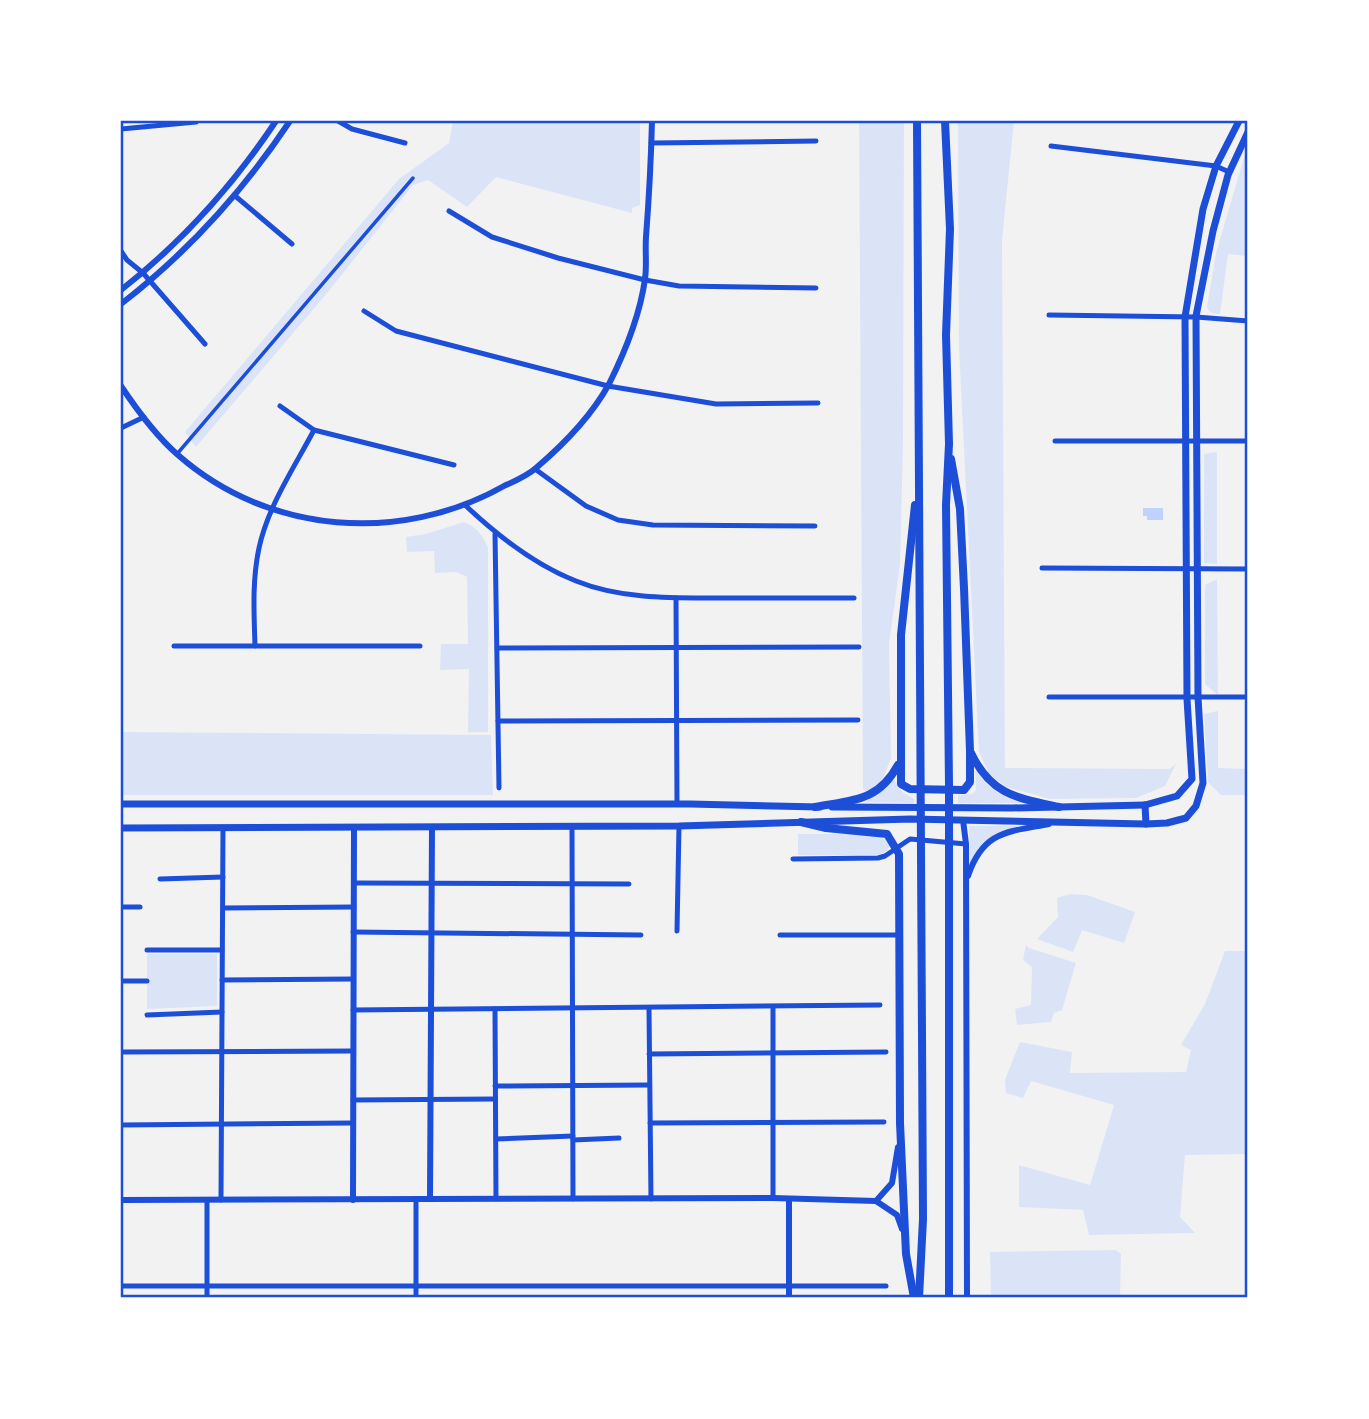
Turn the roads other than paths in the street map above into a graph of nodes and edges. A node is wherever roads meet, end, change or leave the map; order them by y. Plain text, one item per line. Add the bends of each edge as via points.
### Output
1 (276, 121) edge
2 (290, 121) edge
3 (338, 121) edge
4 (652, 121) edge
5 (917, 121) edge
6 (945, 121) edge
7 (1239, 121) edge
8 (195, 122) edge
9 (121, 129) edge
10 (1248, 132) edge
11 (816, 141) dead end
12 (405, 142) dead end
13 (652, 144) junction
14 (1051, 146) dead end
15 (1238, 150) junction
16 (1248, 152) edge
17 (1216, 166) junction
18 (1229, 172) junction
19 (412, 178) dead end
20 (234, 195) junction
21 (449, 211) dead end
22 (292, 244) dead end
23 (121, 251) edge
24 (143, 273) junction
25 (645, 280) junction
26 (150, 281) junction
27 (816, 288) dead end
28 (121, 290) edge
29 (121, 304) edge
30 (364, 311) dead end
31 (1049, 315) dead end
32 (1185, 317) junction
33 (1196, 317) junction
34 (1248, 321) edge
35 (205, 344) dead end
36 (121, 386) edge
37 (608, 386) junction
38 (818, 403) dead end
39 (280, 406) dead end
40 (144, 417) junction
41 (121, 428) edge
42 (314, 430) junction
43 (1185, 439) junction
44 (1198, 439) junction
45 (1055, 441) dead end
46 (1248, 441) edge
47 (949, 444) junction
48 (177, 454) junction
49 (454, 465) dead end
50 (535, 469) junction
51 (919, 481) junction
52 (466, 506) junction
53 (272, 509) junction
54 (815, 526) dead end
55 (495, 534) junction
56 (1042, 568) dead end
57 (1186, 568) junction
58 (1198, 568) junction
59 (1248, 569) edge
60 (676, 598) junction
61 (854, 598) dead end
62 (174, 646) dead end
63 (255, 646) junction
64 (420, 646) dead end
65 (676, 647) junction
66 (859, 647) dead end
67 (497, 648) junction
68 (1049, 697) dead end
69 (1198, 697) junction
70 (1248, 697) edge
71 (1187, 699) junction
72 (677, 720) junction
73 (858, 720) dead end
74 (498, 722) junction
75 (970, 751) junction
76 (900, 762) junction
77 (499, 788) dead end
78 (121, 804) edge
79 (677, 804) junction
80 (1145, 805) junction
81 (815, 807) junction
82 (1059, 807) junction
83 (963, 820) junction
84 (801, 822) junction
85 (1057, 823) junction
86 (1146, 824) junction
87 (679, 826) junction
88 (354, 827) junction
89 (432, 827) junction
90 (572, 827) junction
91 (121, 828) edge
92 (223, 828) junction
93 (966, 844) junction
94 (897, 847) junction
95 (793, 859) dead end
96 (223, 877) junction
97 (160, 879) dead end
98 (966, 881) junction
99 (354, 883) junction
100 (432, 884) junction
101 (572, 884) junction
102 (629, 884) dead end
103 (121, 907) edge
104 (140, 907) dead end
105 (354, 907) junction
106 (223, 908) junction
107 (677, 931) dead end
108 (354, 932) junction
109 (431, 933) junction
110 (572, 934) junction
111 (900, 934) junction
112 (641, 935) dead end
113 (780, 935) dead end
114 (147, 950) dead end
115 (222, 950) junction
116 (353, 979) junction
117 (222, 980) junction
118 (121, 981) edge
119 (147, 981) dead end
120 (880, 1005) dead end
121 (773, 1007) junction
122 (649, 1008) junction
123 (495, 1009) junction
124 (572, 1009) junction
125 (353, 1010) junction
126 (431, 1010) junction
127 (222, 1012) junction
128 (147, 1015) dead end
129 (353, 1051) junction
130 (121, 1052) edge
131 (222, 1052) junction
132 (773, 1052) junction
133 (886, 1052) dead end
134 (649, 1054) junction
135 (573, 1085) junction
136 (649, 1085) junction
137 (495, 1086) junction
138 (495, 1099) junction
139 (353, 1100) junction
140 (431, 1101) junction
141 (773, 1122) junction
142 (884, 1122) dead end
143 (353, 1123) junction
144 (650, 1123) junction
145 (900, 1123) junction
146 (222, 1124) junction
147 (121, 1125) edge
148 (573, 1138) junction
149 (619, 1138) dead end
150 (496, 1139) junction
151 (774, 1198) junction
152 (416, 1199) junction
153 (430, 1199) junction
154 (496, 1199) junction
155 (573, 1199) junction
156 (651, 1199) junction
157 (789, 1199) junction
158 (121, 1200) edge
159 (207, 1200) junction
160 (221, 1200) junction
161 (353, 1200) junction
162 (876, 1201) junction
163 (906, 1254) junction
164 (121, 1286) edge
165 (207, 1286) junction
166 (416, 1286) junction
167 (789, 1286) junction
168 (886, 1286) dead end
169 (207, 1298) edge
170 (416, 1298) edge
171 (789, 1298) edge
172 (914, 1298) edge
173 (919, 1298) edge
174 (949, 1298) edge
175 (967, 1298) edge

1 - 24 street via 226,188
2 - 20 street
3 - 12 street
4 - 13 street
5 - 51 highway
6 - 47 highway via 950,229 946,335
7 - 17 main road
8 - 9 street
10 - 15 main road
11 - 13 street
13 - 25 street
14 - 17 street
15 - 16 street
15 - 18 main road
17 - 18 street
17 - 32 main road via 1203,209
18 - 33 main road
19 - 48 street
20 - 22 street
20 - 26 street
21 - 25 street via 492,237
23 - 24 street
24 - 26 street
24 - 28 street
25 - 27 street via 679,286
25 - 37 street via 632,331
26 - 29 street
26 - 35 street
30 - 37 street via 397,331
31 - 32 street
32 - 33 street
32 - 43 main road
33 - 34 street
33 - 44 main road
36 - 40 street
37 - 38 street via 716,404
37 - 50 street via 578,426
39 - 42 street
40 - 41 street
40 - 48 street
42 - 49 street
42 - 53 street
43 - 44 street
43 - 45 street
43 - 57 main road
44 - 46 street
44 - 58 main road
47 - 75 highway via 960,509
47 - 174 highway
48 - 53 street via 236,494
50 - 52 street
50 - 54 street via 586,506 618,520 653,525
51 - 76 highway via 901,635
51 - 173 highway via 923,1219
52 - 53 street via 385,524 303,518
52 - 55 street
53 - 63 street via 254,586
55 - 60 street via 577,581 621,593
55 - 67 street
56 - 57 street
57 - 58 street
57 - 71 main road
58 - 59 street
58 - 69 main road
60 - 61 street
60 - 65 street
62 - 63 street
63 - 64 street
65 - 66 street
65 - 67 street
65 - 72 street
67 - 74 street
68 - 71 street
69 - 70 street
69 - 71 street
69 - 86 main road via 1203,783 1196,806 1186,818
71 - 80 main road via 1192,779 1177,796
72 - 73 street
72 - 74 street
72 - 79 street
74 - 77 street
75 - 76 highway via 970,782 964,790 904,788
75 - 82 highway via 983,774 1006,793
76 - 81 highway via 884,785 868,797
78 - 79 main road
79 - 81 main road
80 - 82 main road
80 - 86 main road
81 - 82 main road
83 - 84 main road
83 - 85 main road
83 - 93 street
84 - 87 main road
84 - 94 highway via 887,834
85 - 86 main road
85 - 98 street via 1016,830 989,841 976,855
87 - 90 main road
87 - 107 street
88 - 89 main road
88 - 92 main road
88 - 99 street
89 - 90 main road
89 - 100 street
90 - 101 street
91 - 92 main road
92 - 96 street
93 - 94 street via 910,839
93 - 98 street
94 - 95 street via 877,858
94 - 111 highway via 901,861
96 - 97 street
96 - 106 street
98 - 175 street
99 - 100 street
99 - 105 street
100 - 101 street
100 - 109 street
101 - 102 street
101 - 110 street
103 - 104 street
105 - 106 street
105 - 108 street
106 - 115 street
108 - 109 street
108 - 116 street
109 - 110 street
109 - 126 street
110 - 112 street
110 - 124 street
111 - 113 street
111 - 145 highway
114 - 115 street
115 - 117 street
116 - 117 street
116 - 125 street
117 - 127 street
118 - 119 street
120 - 121 street
121 - 122 street
121 - 132 street
122 - 124 street
122 - 134 street
123 - 124 street
123 - 126 street
123 - 137 street
124 - 135 street
125 - 126 street
125 - 129 street
126 - 140 street
127 - 128 street
127 - 131 street
129 - 131 street
129 - 139 street
130 - 131 street
131 - 146 street
132 - 133 street
132 - 134 street
132 - 141 street
134 - 136 street
135 - 136 street
135 - 137 street
135 - 148 street
136 - 144 street
137 - 138 street
138 - 140 street
138 - 150 street
139 - 140 street
139 - 143 street
140 - 153 street
141 - 142 street
141 - 144 street
141 - 151 street
143 - 146 street
143 - 161 street
144 - 156 street
145 - 162 street via 895,1174
145 - 163 highway
146 - 147 street
146 - 160 street
148 - 149 street
148 - 150 street
148 - 155 street
150 - 154 street
151 - 156 street
151 - 157 street
152 - 153 street
152 - 161 street
152 - 166 street
153 - 154 street
154 - 155 street
155 - 156 street
157 - 162 street
157 - 167 street
158 - 159 street
159 - 160 street
159 - 165 street
160 - 161 street
162 - 163 street via 900,1221
163 - 172 highway
164 - 165 street
165 - 166 street
165 - 169 street
166 - 167 street
166 - 170 street
167 - 168 street
167 - 171 street

